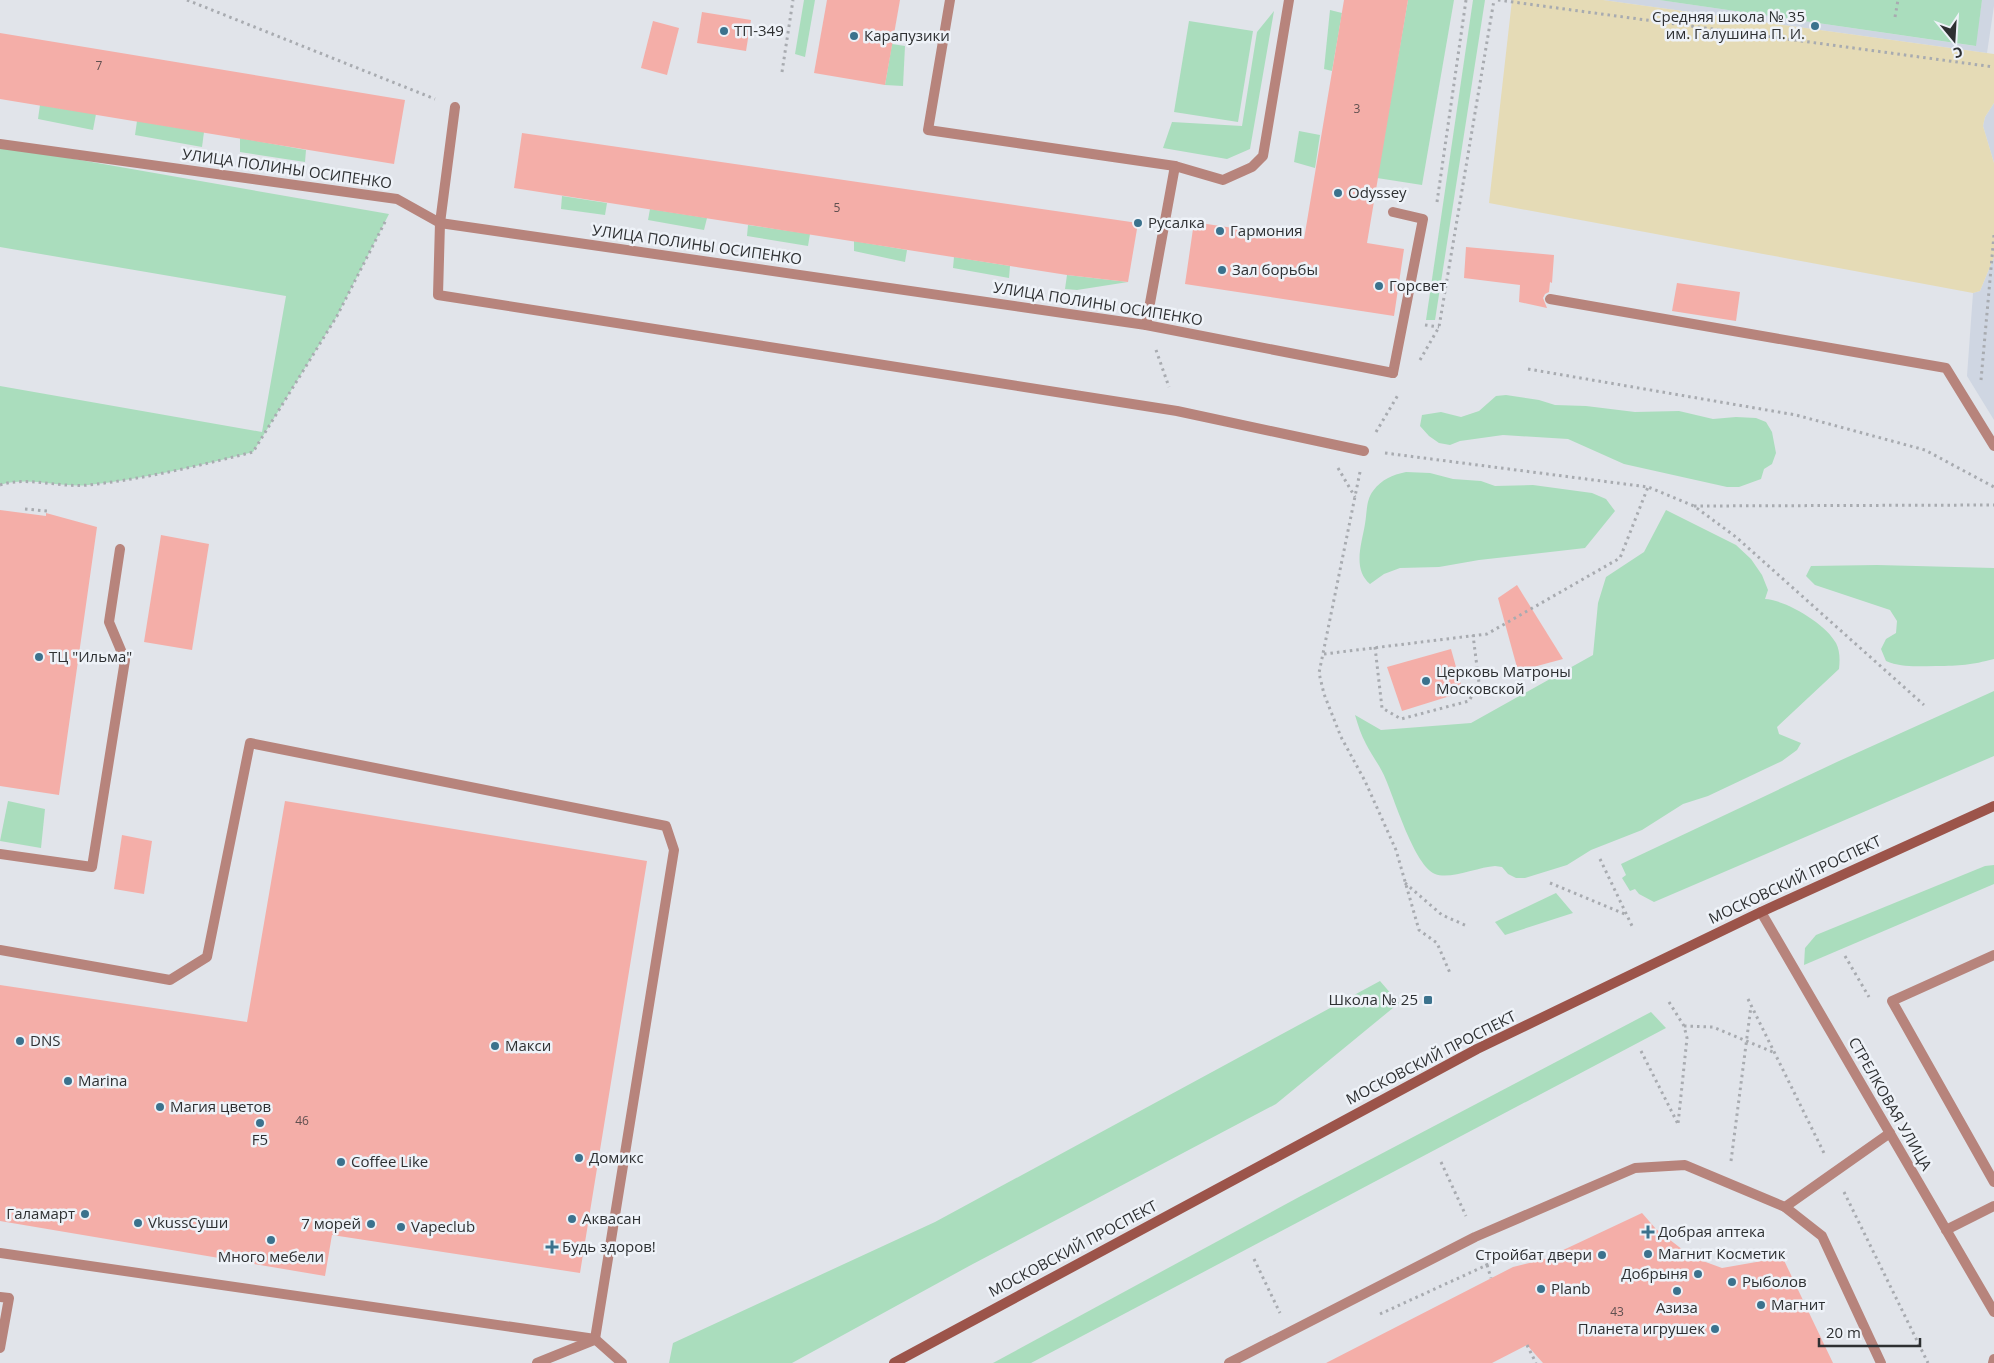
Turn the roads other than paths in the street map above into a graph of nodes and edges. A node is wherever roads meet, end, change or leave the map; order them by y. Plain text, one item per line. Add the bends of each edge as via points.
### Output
1 (950, 0) edge
2 (1289, 0) edge
3 (455, 107) road end
4 (0, 144) edge
5 (1174, 166) junction
6 (1393, 212) dead end
7 (440, 223) junction
8 (1550, 299) dead end
9 (1146, 325) junction
10 (1994, 446) edge
11 (1364, 451) road end
12 (120, 549) dead end
13 (1994, 806) edge
14 (0, 854) edge
15 (1761, 912) junction
16 (0, 950) edge
17 (1994, 955) edge
18 (1890, 1134) junction
19 (1994, 1182) edge
20 (1994, 1206) edge
21 (1784, 1207) junction
22 (1946, 1230) junction
23 (0, 1253) edge
24 (0, 1297) edge
25 (1994, 1312) edge
26 (595, 1340) junction
27 (0, 1348) edge
28 (1994, 1359) edge
29 (536, 1363) edge
30 (622, 1363) edge
31 (894, 1363) edge
32 (1230, 1363) edge
33 (1881, 1363) edge
34 (1993, 1363) edge

1 - 5 street via 928,130
2 - 5 street via 1263,156 1252,167 1223,180
3 - 7 street
4 - 7 street, УЛИЦА ПОЛИНЫ ОСИПЕНКО via 397,199
5 - 9 street
6 - 9 street, УЛИЦА ПОЛИНЫ ОСИПЕНКО via 1423,219 1393,372
7 - 9 street, УЛИЦА ПОЛИНЫ ОСИПЕНКО
7 - 11 street via 438,295 1177,411
8 - 10 street via 1946,368
12 - 14 street via 109,622 125,660 92,867
13 - 15 main road, МОСКОВСКИЙ ПРОСПЕКТ
15 - 18 street, СТРЕЛКОВАЯ УЛИЦА
15 - 31 main road, МОСКОВСКИЙ ПРОСПЕКТ via 1436,1070
16 - 26 street via 170,980 206,957 250,743 666,826 674,850
17 - 19 street via 1892,1001
18 - 21 street
18 - 22 street, СТРЕЛКОВАЯ УЛИЦА
20 - 22 street
21 - 32 street via 1686,1165 1635,1168 1475,1237
21 - 33 street via 1822,1236
22 - 25 street, СТРЕЛКОВАЯ УЛИЦА
23 - 26 street
24 - 27 street via 9,1298
26 - 29 street
26 - 30 street
28 - 34 street

